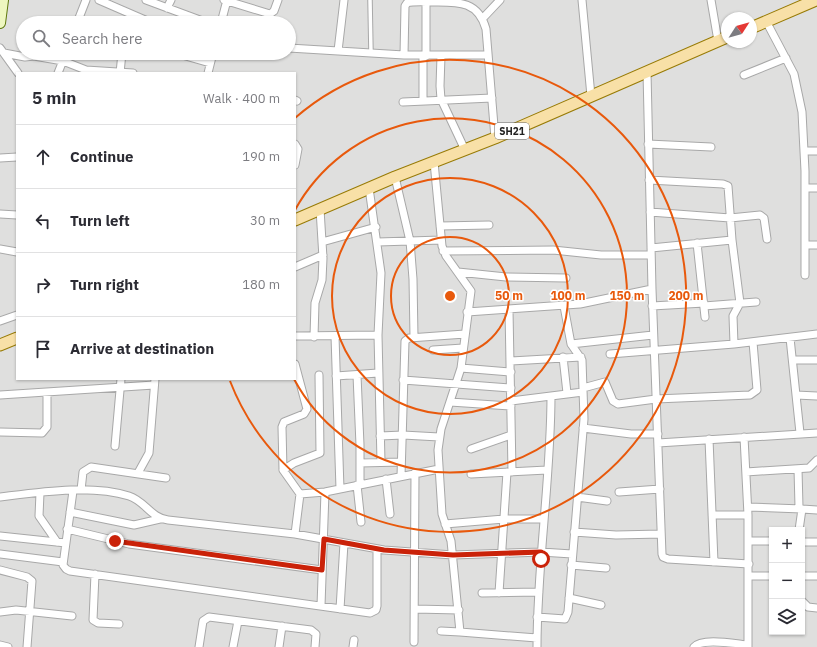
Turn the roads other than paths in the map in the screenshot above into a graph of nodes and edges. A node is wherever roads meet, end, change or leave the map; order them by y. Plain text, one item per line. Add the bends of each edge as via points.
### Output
1 (3, 0) edge
2 (86, 0) edge
3 (99, 0) edge
4 (146, 0) edge
5 (171, 0) edge
6 (226, 0) edge
7 (278, 0) edge
8 (344, 0) edge
9 (370, 0) edge
10 (500, 0) edge
11 (582, 0) edge
12 (711, 0) edge
13 (816, 0) edge
14 (426, 1) edge
15 (459, 1) edge
16 (799, 4) edge
17 (167, 8) junction
18 (80, 16) edge
19 (136, 16) edge
20 (189, 16) edge
21 (223, 16) edge
22 (482, 18) junction
23 (0, 19) edge
24 (766, 21) junction
25 (757, 25) edge
26 (721, 32) edge
27 (721, 40) edge
28 (296, 48) edge
29 (2, 51) edge
30 (338, 51) junction
31 (371, 53) junction
32 (16, 55) edge
33 (404, 55) junction
34 (488, 55) junction
35 (424, 56) junction
36 (441, 56) junction
37 (786, 58) junction
38 (57, 60) edge
39 (121, 60) edge
40 (200, 60) edge
41 (211, 60) edge
42 (63, 61) junction
43 (210, 63) junction
44 (17, 72) edge
45 (58, 72) edge
46 (120, 72) edge
47 (208, 72) edge
48 (647, 72) junction
49 (744, 75) dead end
50 (591, 96) junction
51 (492, 98) junction
52 (442, 99) junction
53 (423, 101) junction
54 (403, 102) dead end
55 (495, 138) junction
56 (648, 144) junction
57 (296, 145) edge
58 (711, 147) dead end
59 (465, 150) junction
60 (804, 151) junction
61 (817, 151) edge
62 (16, 157) edge
63 (0, 158) edge
64 (296, 159) edge
65 (434, 162) junction
66 (395, 177) junction
67 (649, 180) junction
68 (369, 188) junction
69 (805, 188) junction
70 (817, 188) edge
71 (320, 209) junction
72 (650, 212) junction
73 (0, 214) edge
74 (16, 215) edge
75 (730, 218) junction
76 (296, 220) edge
77 (489, 225) dead end
78 (440, 226) junction
79 (376, 227) junction
80 (767, 239) dead end
81 (441, 240) junction
82 (732, 240) junction
83 (410, 241) junction
84 (322, 242) junction
85 (378, 242) junction
86 (697, 243) junction
87 (805, 245) junction
88 (817, 246) edge
89 (0, 249) edge
90 (444, 251) junction
91 (16, 252) edge
92 (651, 252) junction
93 (323, 255) junction
94 (296, 267) edge
95 (458, 272) junction
96 (805, 275) dead end
97 (566, 278) dead end
98 (652, 289) junction
99 (756, 302) dead end
100 (740, 303) junction
101 (704, 304) junction
102 (564, 306) junction
103 (652, 306) junction
104 (509, 310) junction
105 (467, 312) junction
106 (16, 315) edge
107 (705, 317) dead end
108 (0, 321) edge
109 (465, 334) junction
110 (817, 334) edge
111 (378, 335) junction
112 (653, 335) junction
113 (296, 336) edge
114 (335, 336) junction
115 (314, 337) junction
116 (414, 337) junction
117 (16, 338) edge
118 (790, 338) junction
119 (753, 342) junction
120 (571, 344) junction
121 (734, 344) junction
122 (0, 345) edge
123 (463, 348) junction
124 (433, 350) dead end
125 (654, 350) junction
126 (610, 354) dead end
127 (563, 357) junction
128 (581, 357) junction
129 (793, 360) junction
130 (817, 360) edge
131 (511, 361) junction
132 (296, 368) edge
133 (461, 368) junction
134 (511, 372) junction
135 (378, 373) junction
136 (357, 375) junction
137 (319, 376) dead end
138 (336, 376) junction
139 (403, 380) junction
140 (155, 382) edge
141 (121, 383) edge
142 (456, 384) junction
143 (511, 388) junction
144 (583, 390) junction
145 (47, 393) junction
146 (567, 393) junction
147 (0, 395) edge
148 (796, 395) junction
149 (551, 396) junction
150 (817, 396) edge
151 (656, 400) junction
152 (450, 402) junction
153 (511, 403) junction
154 (583, 428) junction
155 (0, 432) edge
156 (800, 433) junction
157 (817, 433) edge
158 (658, 434) junction
159 (403, 435) junction
160 (511, 435) junction
161 (380, 436) junction
162 (439, 437) junction
163 (744, 437) junction
164 (709, 439) junction
165 (658, 443) junction
166 (115, 446) dead end
167 (471, 449) dead end
168 (817, 460) edge
169 (381, 462) junction
170 (401, 462) junction
171 (360, 463) junction
172 (439, 469) junction
173 (798, 469) junction
174 (283, 470) junction
175 (547, 470) junction
176 (509, 472) junction
177 (746, 472) junction
178 (138, 473) junction
179 (415, 474) junction
180 (471, 474) dead end
181 (401, 476) junction
182 (166, 478) dead end
183 (386, 479) junction
184 (359, 484) junction
185 (340, 489) junction
186 (660, 489) junction
187 (82, 490) junction
188 (73, 491) junction
189 (325, 492) junction
190 (619, 492) dead end
191 (40, 493) junction
192 (300, 494) junction
193 (0, 497) edge
194 (576, 497) junction
195 (607, 501) dead end
196 (748, 506) junction
197 (802, 509) junction
198 (817, 510) edge
199 (70, 512) junction
200 (390, 514) dead end
201 (712, 515) junction
202 (748, 515) junction
203 (160, 519) junction
204 (504, 519) junction
205 (544, 519) junction
206 (361, 522) dead end
207 (445, 524) junction
208 (799, 527) edge
209 (68, 529) junction
210 (574, 532) junction
211 (296, 534) junction
212 (662, 534) junction
213 (0, 536) edge
214 (324, 539) junction
215 (749, 541) junction
216 (769, 541) edge
217 (57, 542) junction
218 (805, 542) edge
219 (817, 542) edge
220 (66, 543) junction
221 (344, 543) junction
222 (377, 549) junction
223 (415, 552) junction
224 (541, 552) junction
225 (501, 553) junction
226 (0, 554) edge
227 (572, 554) junction
228 (453, 555) junction
229 (63, 562) junction
230 (714, 562) junction
231 (749, 564) junction
232 (571, 565) junction
233 (606, 568) dead end
234 (0, 570) edge
235 (322, 570) junction
236 (95, 574) junction
237 (749, 576) junction
238 (769, 576) edge
239 (805, 576) edge
240 (817, 576) edge
241 (539, 592) junction
242 (482, 593) dead end
243 (499, 593) junction
244 (569, 598) junction
245 (805, 604) edge
246 (601, 605) dead end
247 (321, 606) junction
248 (340, 608) junction
249 (817, 608) edge
250 (415, 609) junction
251 (459, 610) junction
252 (0, 612) edge
253 (30, 612) junction
254 (72, 616) dead end
255 (537, 617) junction
256 (238, 621) junction
257 (119, 624) dead end
258 (282, 626) junction
259 (441, 631) dead end
260 (460, 632) junction
261 (537, 638) junction
262 (414, 642) dead end
263 (0, 645) edge
264 (748, 646) edge
265 (8, 647) edge
266 (28, 647) edge
267 (199, 647) edge
268 (233, 647) edge
269 (279, 647) edge
270 (315, 647) edge
271 (537, 647) edge
272 (694, 647) edge

1 - 23 street
2 - 18 street
3 - 19 street
4 - 17 street
5 - 17 street
6 - 7 street via 270,14
6 - 21 street
8 - 30 street
9 - 31 lane
10 - 22 street
11 - 50 street
12 - 26 street
13 - 16 main road
14 - 15 street
14 - 33 street via 410,2 406,5
14 - 35 street
15 - 22 street via 472,6
16 - 24 main road
17 - 20 street
22 - 34 street via 486,29
24 - 25 main road
24 - 37 street
27 - 48 main road, SH21
28 - 30 street
29 - 32 street
29 - 44 street
30 - 31 street
31 - 33 street
33 - 35 street
34 - 36 street
34 - 51 street
35 - 36 street
35 - 53 street
36 - 52 street
37 - 49 street
37 - 60 street via 797,82
38 - 42 street
39 - 46 street
40 - 43 street
41 - 43 street
42 - 45 street
42 - 46 street via 86,70
43 - 47 street
48 - 50 main road, SH21
48 - 56 street
50 - 55 main road, SH21
51 - 52 street
51 - 55 street
52 - 53 street
52 - 59 street
53 - 54 street
55 - 59 main road, SH21
56 - 58 street
56 - 67 street
57 - 64 street
59 - 65 main road, SH21
60 - 61 street
60 - 69 street
62 - 63 street
65 - 66 main road, SH21
65 - 78 street
66 - 68 main road, SH21
66 - 83 street
67 - 72 street
67 - 75 street via 726,184 730,190
68 - 71 main road, SH21
68 - 79 street
69 - 70 street
69 - 87 street
71 - 76 main road, SH21
71 - 84 street
72 - 75 street
72 - 92 street
73 - 74 street
75 - 80 street via 762,216
75 - 82 street
77 - 78 street
78 - 81 street
79 - 84 street
79 - 85 street
81 - 83 street
81 - 90 street
82 - 86 street
82 - 100 street
83 - 85 street
83 - 116 street
84 - 93 street
85 - 111 street via 382,288
86 - 92 street
86 - 101 street
87 - 88 street
87 - 96 street
89 - 91 street
90 - 92 street via 553,250 601,255
90 - 95 street
92 - 98 street
93 - 94 street
93 - 115 street via 322,284 314,303
95 - 97 street via 506,277
95 - 105 street via 471,291
98 - 102 street
98 - 103 street
99 - 100 street
100 - 101 street
100 - 121 street via 733,316
101 - 103 street
101 - 107 street
102 - 104 street
102 - 120 street
103 - 112 street
104 - 105 street
104 - 131 street
105 - 109 street
106 - 108 street
109 - 116 street
109 - 123 street
110 - 118 street
111 - 114 street
111 - 135 street
112 - 120 street
112 - 125 street
113 - 115 street
114 - 115 street
114 - 138 street
116 - 139 street via 406,339 403,345
117 - 122 main road
118 - 119 street
118 - 129 street
119 - 121 street
119 - 151 street via 757,390 754,394
120 - 128 street
121 - 125 street
123 - 124 street
123 - 133 street
125 - 126 street
125 - 151 street
127 - 128 street
127 - 131 street
127 - 146 street
128 - 144 street
129 - 130 street
129 - 148 street
131 - 134 street
132 - 174 street via 307,409 304,414 284,422 282,427
133 - 134 street
133 - 142 street
134 - 143 street
135 - 136 street
135 - 161 street
136 - 138 street
136 - 171 street
137 - 174 street via 320,453
138 - 185 street
139 - 142 street
139 - 159 street
140 - 141 street
140 - 178 street via 150,453
141 - 145 street
141 - 166 street
142 - 143 street
142 - 152 street
143 - 153 street
144 - 146 street
144 - 151 street via 605,382 613,401 618,404
144 - 154 street
145 - 147 street
145 - 155 street via 47,426 42,433
146 - 149 street
148 - 150 street
148 - 156 street
149 - 153 street
149 - 175 street
151 - 158 street
152 - 153 street
152 - 162 street
153 - 160 street
154 - 158 street via 631,434
154 - 194 street
156 - 157 street
156 - 163 street
158 - 165 street
159 - 161 street
159 - 162 street
159 - 170 street
160 - 167 street
160 - 176 street
161 - 169 street
162 - 172 street
163 - 164 street
163 - 177 street
164 - 165 street
164 - 201 street
165 - 186 street
168 - 173 street via 809,468
169 - 170 street
169 - 171 street
170 - 181 street
171 - 184 street
172 - 179 street
172 - 207 street
173 - 177 street
173 - 197 street via 798,504
174 - 192 street
175 - 176 street
175 - 205 street
176 - 180 street
176 - 204 street
177 - 196 street
178 - 182 street
178 - 187 street via 91,467 83,472
179 - 181 street
179 - 223 street
181 - 183 street
183 - 184 street
183 - 200 street
184 - 185 street
184 - 206 street
185 - 189 street
186 - 190 street
186 - 212 street
187 - 188 street
187 - 203 street via 100,490 131,496
188 - 191 street
188 - 199 street
189 - 192 street
189 - 214 street
191 - 193 street
191 - 217 street via 39,516
192 - 211 street
194 - 195 street
194 - 210 street
196 - 197 street
196 - 202 street
197 - 198 street
197 - 208 street
199 - 203 street via 134,525
199 - 209 street
201 - 202 street
201 - 230 street
202 - 215 street
203 - 211 street
204 - 205 street
204 - 207 street
204 - 225 street
205 - 224 street
207 - 228 street via 450,535
209 - 220 street
209 - 235 street via 129,544
210 - 212 street via 616,535
210 - 227 street
211 - 214 street
212 - 230 street via 662,554 665,558
213 - 217 street
214 - 221 street
214 - 235 street
215 - 216 street
215 - 231 street
217 - 220 street
218 - 219 street
220 - 229 street
221 - 222 street
221 - 248 street
222 - 223 street
222 - 248 street via 376,610 370,613
223 - 228 street
223 - 250 street
224 - 225 street
224 - 227 street
224 - 241 street
225 - 228 street
225 - 243 street
226 - 229 street
227 - 232 street
228 - 251 street
229 - 236 street via 64,567 70,571
230 - 231 street
231 - 237 street
232 - 233 street
232 - 244 street
234 - 253 street via 27,577 32,581
235 - 247 street
236 - 247 street
236 - 257 street via 93,620 98,623
237 - 238 street
237 - 264 street
239 - 240 street
241 - 243 street
241 - 255 street
242 - 243 street
244 - 246 street
244 - 255 street via 565,618 560,620
245 - 249 street
247 - 248 street
250 - 251 street
250 - 262 street
251 - 260 street
252 - 253 street
253 - 254 street
253 - 266 street
255 - 261 street
256 - 258 street
256 - 267 street via 205,618
256 - 268 street
258 - 269 street
258 - 270 street via 315,631
259 - 260 street
260 - 261 street
261 - 271 street
263 - 265 street
264 - 272 street via 699,642

